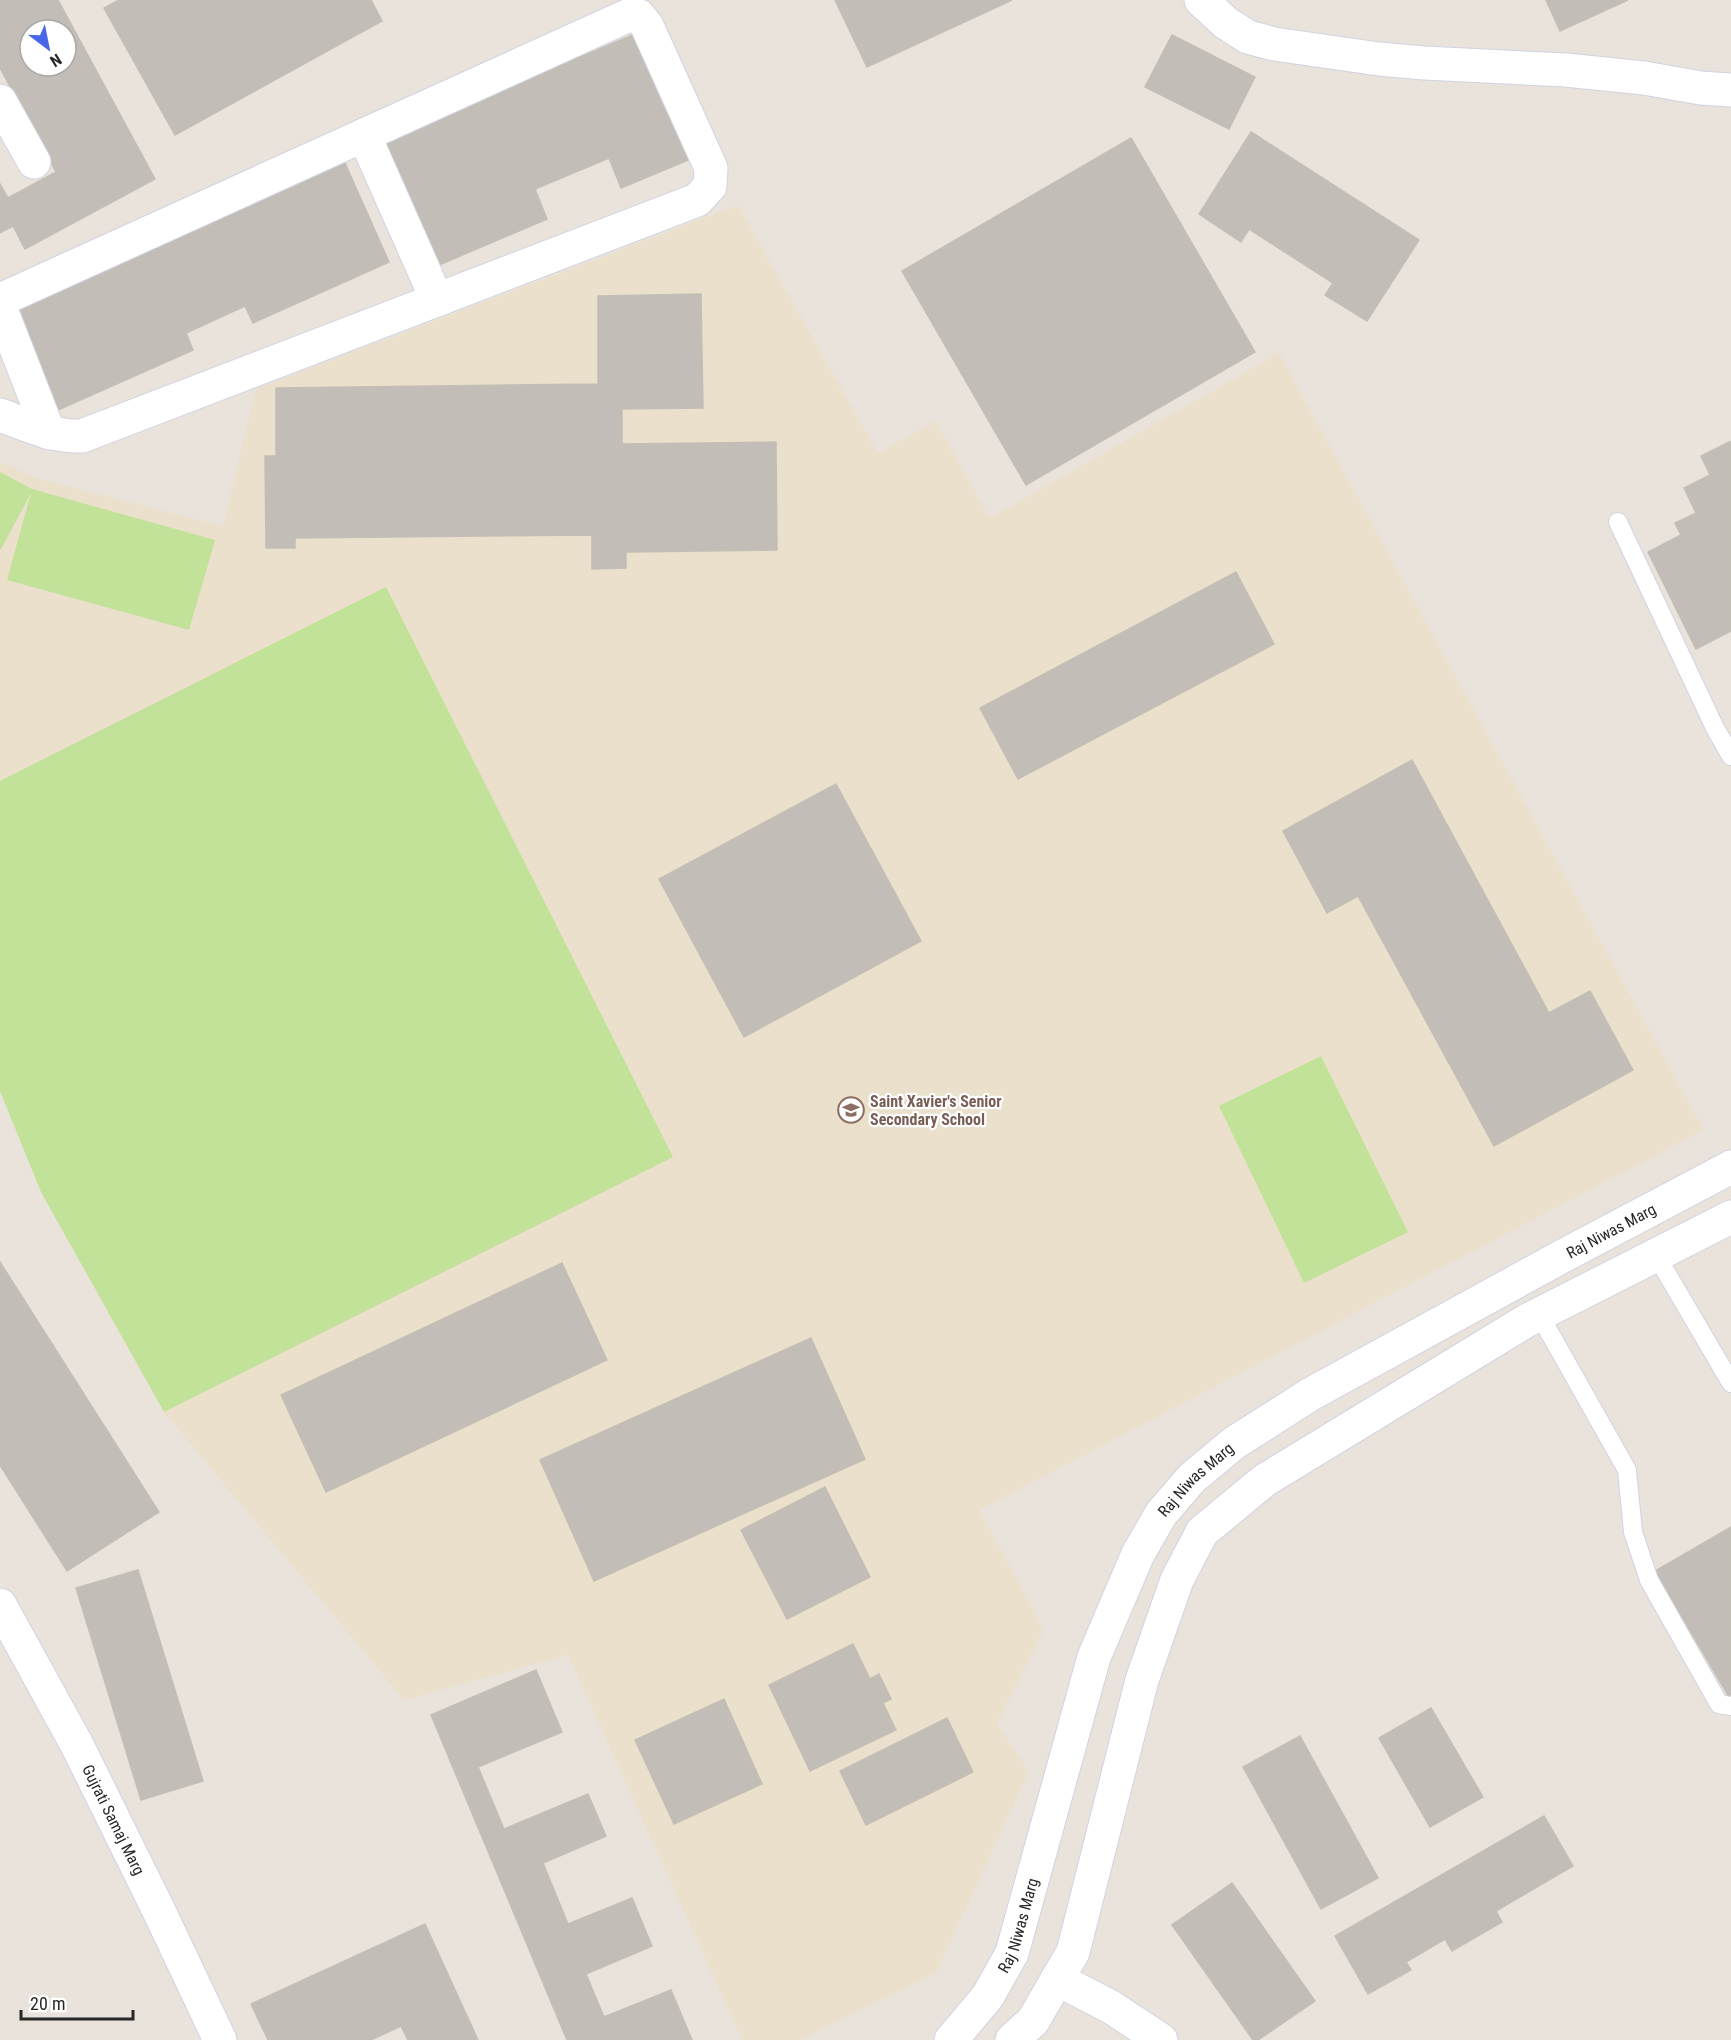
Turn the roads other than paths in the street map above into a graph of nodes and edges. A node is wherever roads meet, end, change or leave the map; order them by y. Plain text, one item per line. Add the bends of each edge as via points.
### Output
1 (1201, 0) edge
2 (1731, 90) edge
3 (0, 101) edge
4 (364, 135) junction
5 (34, 162) dead end
6 (0, 300) edge
7 (437, 300) junction
8 (0, 307) edge
9 (0, 415) edge
10 (49, 433) junction
11 (1618, 522) dead end
12 (1731, 756) edge
13 (1731, 1167) edge
14 (1731, 1217) edge
15 (1656, 1255) junction
16 (1539, 1314) junction
17 (1731, 1383) edge
18 (0, 1605) edge
19 (1731, 1706) edge
20 (1057, 1979) junction
21 (220, 2040) edge
22 (951, 2040) edge
23 (1012, 2040) edge
24 (1161, 2040) edge

1 - 2 street via 1248,37 1274,44 1379,59 1566,70
3 - 5 street
4 - 6 street
4 - 7 street
4 - 7 street via 627,16 639,16 711,168 710,186 697,200
7 - 10 street via 82,436
8 - 10 street
9 - 10 street
11 - 12 lane
13 - 22 street, Raj Niwas Marg via 1311,1394 1234,1443 1192,1478 1161,1514 1138,1554 1094,1657 1012,1953 988,1996
14 - 15 street
15 - 16 street
15 - 17 lane
16 - 19 lane via 1627,1470 1633,1533 1649,1580 1719,1704
16 - 20 street via 1264,1480 1202,1532 1177,1580 1142,1680 1073,1952
18 - 21 street, Gujrati Samaj Marg via 82,1755
20 - 23 street via 1033,2021
20 - 24 street via 1111,2007

